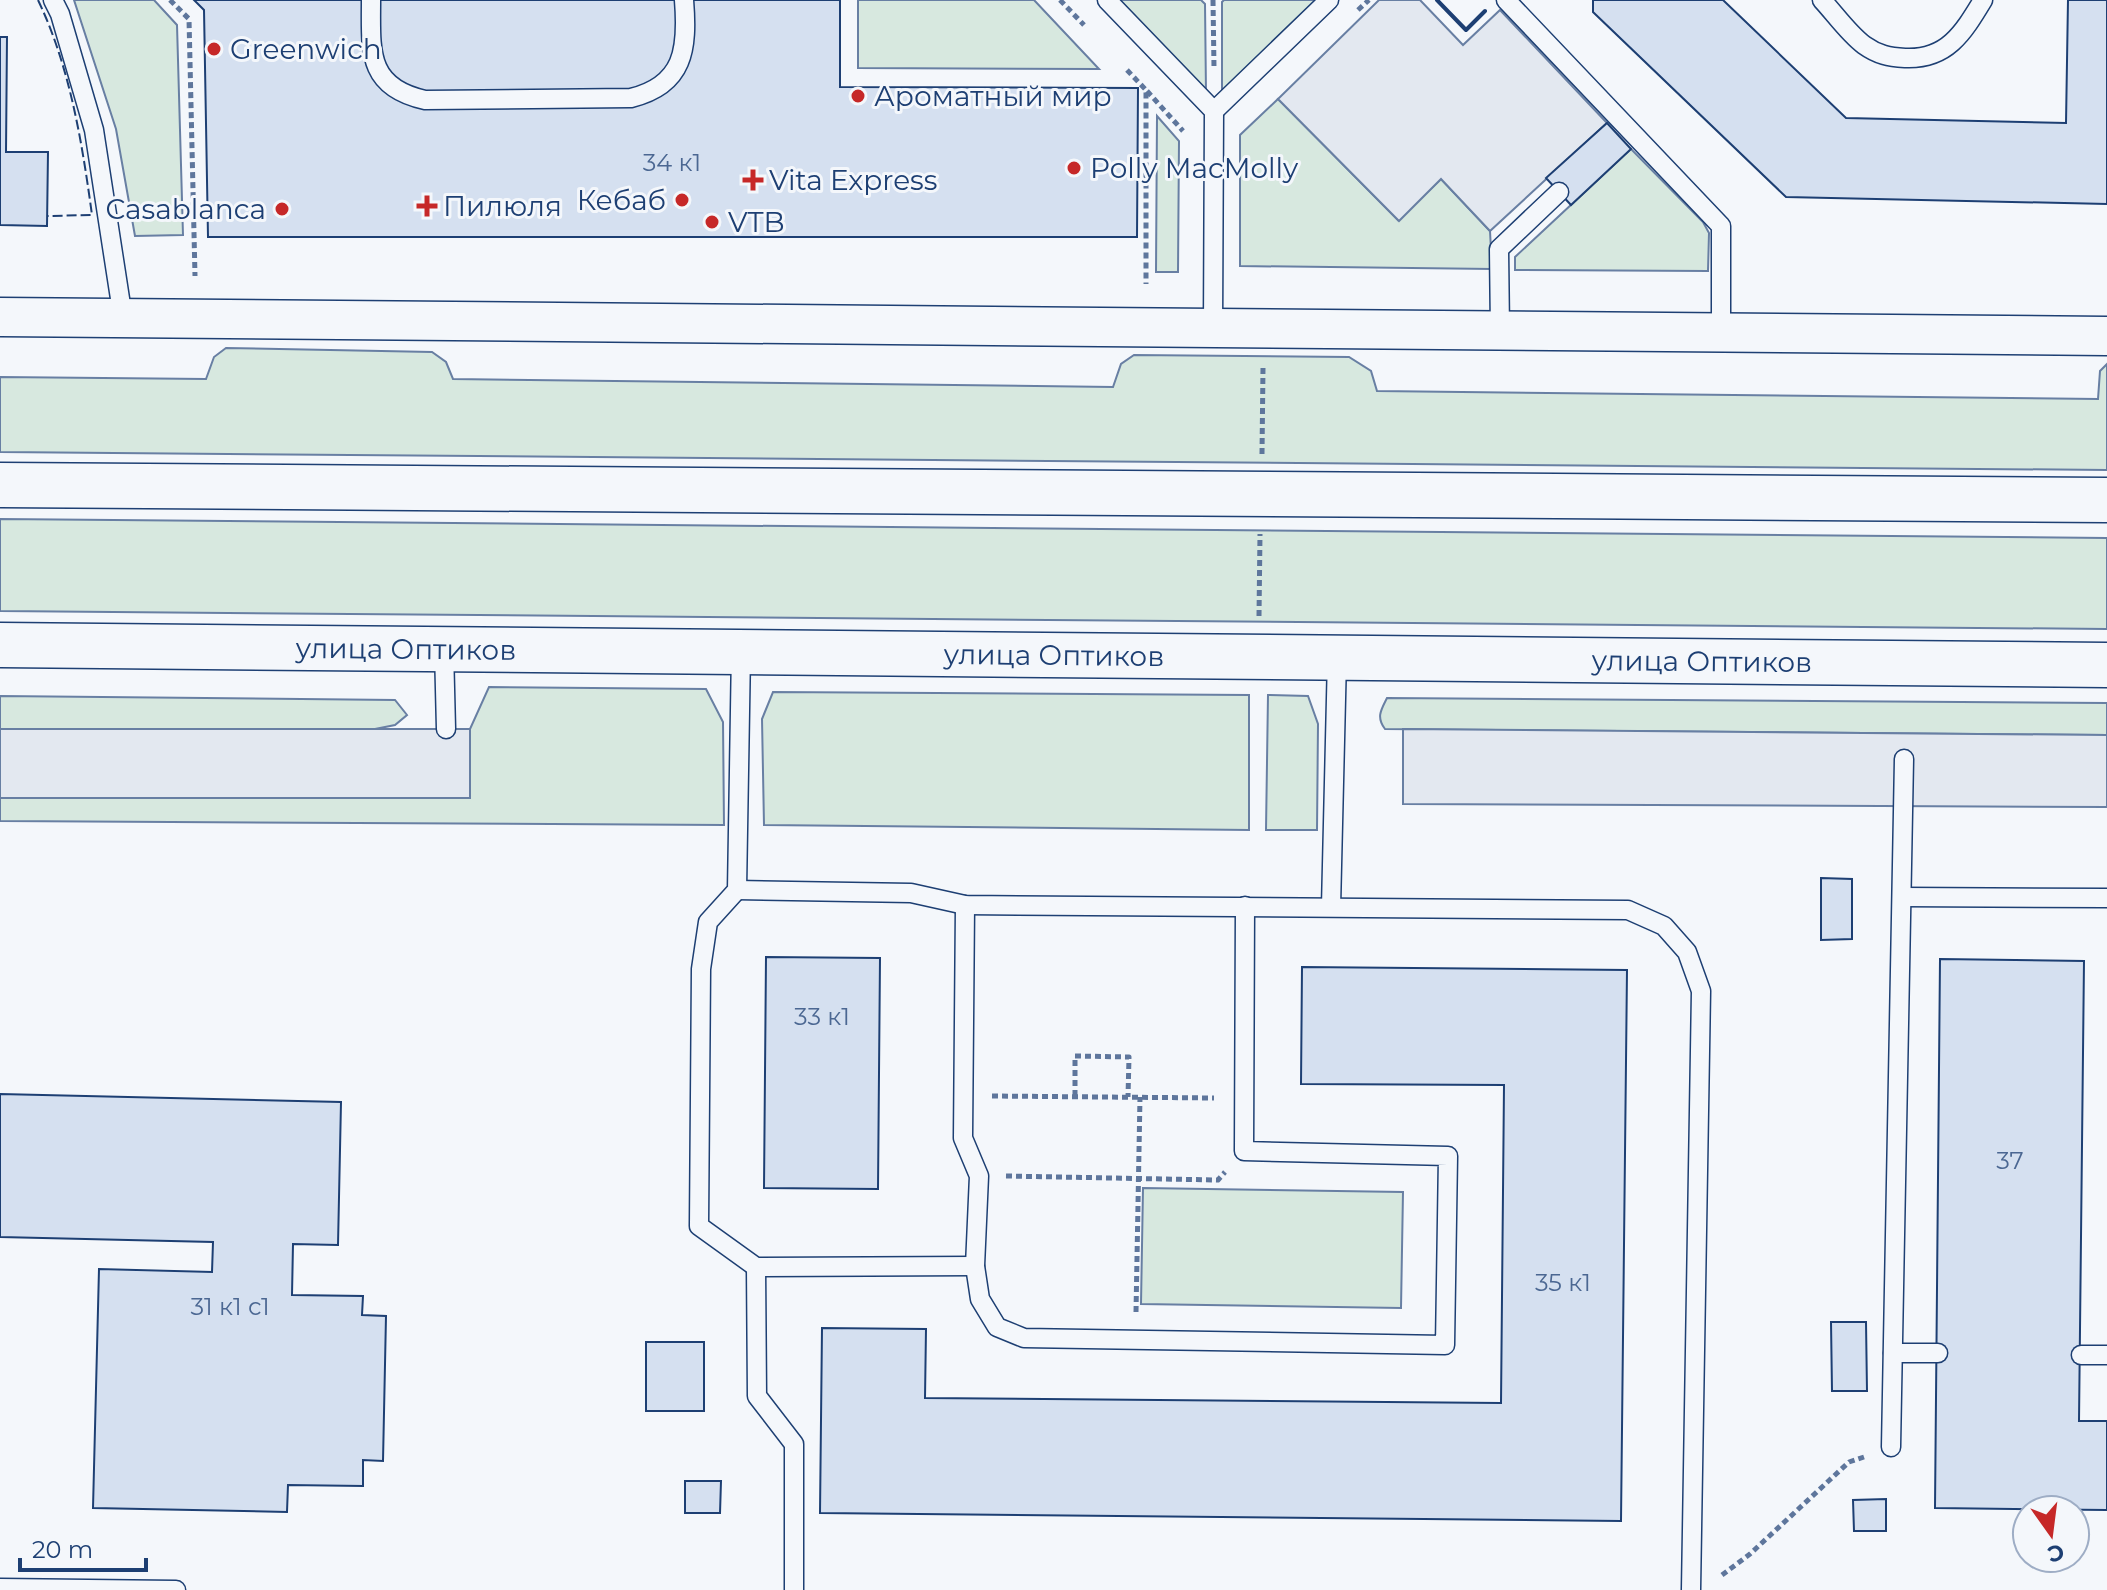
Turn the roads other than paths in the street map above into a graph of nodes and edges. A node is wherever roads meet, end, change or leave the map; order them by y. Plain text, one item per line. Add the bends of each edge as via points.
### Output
1 (53, 0) edge
2 (371, 0) edge
3 (684, 0) edge
4 (1107, 0) edge
5 (1329, 0) edge
6 (1506, 0) edge
7 (1822, 0) edge
8 (1983, 0) edge
9 (1214, 111) junction
10 (1559, 192) dead end
11 (0, 317) edge
12 (123, 318) junction
13 (1213, 328) junction
14 (1500, 331) junction
15 (1721, 333) junction
16 (2107, 336) edge
17 (0, 485) edge
18 (2107, 500) edge
19 (0, 645) edge
20 (444, 649) junction
21 (741, 651) junction
22 (1337, 657) junction
23 (2107, 665) edge
24 (446, 729) dead end
25 (1904, 759) dead end
26 (737, 890) junction
27 (1902, 897) junction
28 (2107, 898) edge
29 (965, 905) junction
30 (1245, 906) junction
31 (1331, 907) junction
32 (975, 1266) junction
33 (756, 1267) junction
34 (1893, 1353) junction
35 (1938, 1353) dead end
36 (2081, 1355) dead end
37 (2107, 1355) edge
38 (1891, 1447) road end
39 (0, 1588) edge
40 (176, 1590) edge
41 (794, 1590) edge
42 (1691, 1590) edge

1 - 12 lane via 94,130
2 - 3 lane via 371,54 379,69 392,87 425,100 647,94 663,84 683,56
4 - 9 lane
5 - 9 lane
6 - 15 lane via 1721,226
7 - 8 lane via 1863,44 1886,57 1921,59 1948,48
9 - 13 lane
10 - 14 lane via 1499,249
11 - 12 street
12 - 13 street
13 - 14 street
14 - 15 street
15 - 16 street
17 - 18 street
19 - 20 street, улица Оптиков
20 - 21 street, улица Оптиков
20 - 24 lane
21 - 22 street, улица Оптиков
21 - 26 lane
22 - 23 street, улица Оптиков
22 - 31 lane
25 - 27 lane
26 - 29 lane via 911,893
26 - 33 lane via 708,922 701,969 699,1226
27 - 28 lane
27 - 34 lane
29 - 30 lane
29 - 32 lane via 963,1138 979,1176
30 - 31 lane
30 - 32 lane via 1244,1151 1448,1156 1445,1345 1024,1338 997,1327 980,1299
31 - 42 lane via 1628,910 1664,926 1687,952 1701,991
32 - 33 lane
33 - 41 lane via 757,1396 794,1444
34 - 35 lane
34 - 38 lane
36 - 37 lane
39 - 40 lane

